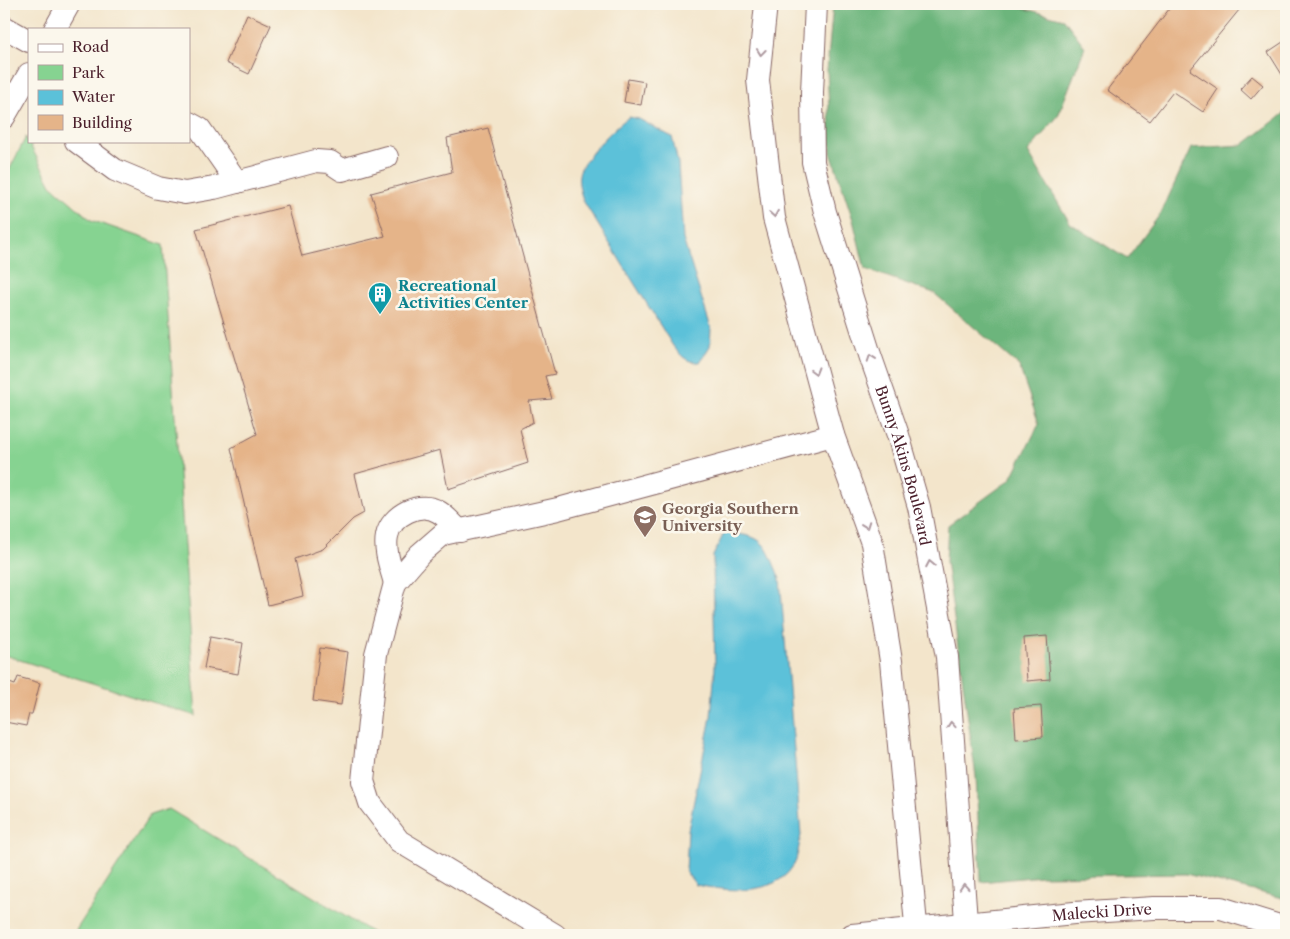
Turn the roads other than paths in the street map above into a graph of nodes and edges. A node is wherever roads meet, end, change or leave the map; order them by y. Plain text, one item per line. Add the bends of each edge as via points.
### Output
1 (766, 4) edge
2 (816, 4) edge
3 (4, 27) edge
4 (28, 41) edge
5 (28, 76) edge
6 (4, 117) edge
7 (190, 124) edge
8 (77, 142) edge
9 (387, 157) dead end
10 (237, 182) junction
11 (833, 435) junction
12 (460, 531) junction
13 (395, 583) junction
14 (1286, 928) edge
15 (967, 929) edge
16 (917, 932) edge
17 (555, 935) edge
18 (852, 935) edge

1 -> 11 street via 758,80 774,218
15 -> 2 street, Bunny Akins Boulevard via 947,657 920,507 825,212 813,162
3 - 4 street
5 - 6 street
7 - 10 street via 200,129
8 - 10 street via 115,170 158,188 185,193
9 - 10 street via 342,170 330,162 316,161
11 - 12 street via 566,507
11 -> 16 street via 872,543 891,661
12 - 13 street via 443,534
12 - 13 street via 439,512 424,507 405,512 391,523 387,537 388,558
13 - 17 street via 376,654 363,781 370,803 399,841
14 - 15 street, Malecki Drive via 1222,908 1145,908
15 - 16 street, Malecki Drive
16 - 18 street, Malecki Drive

